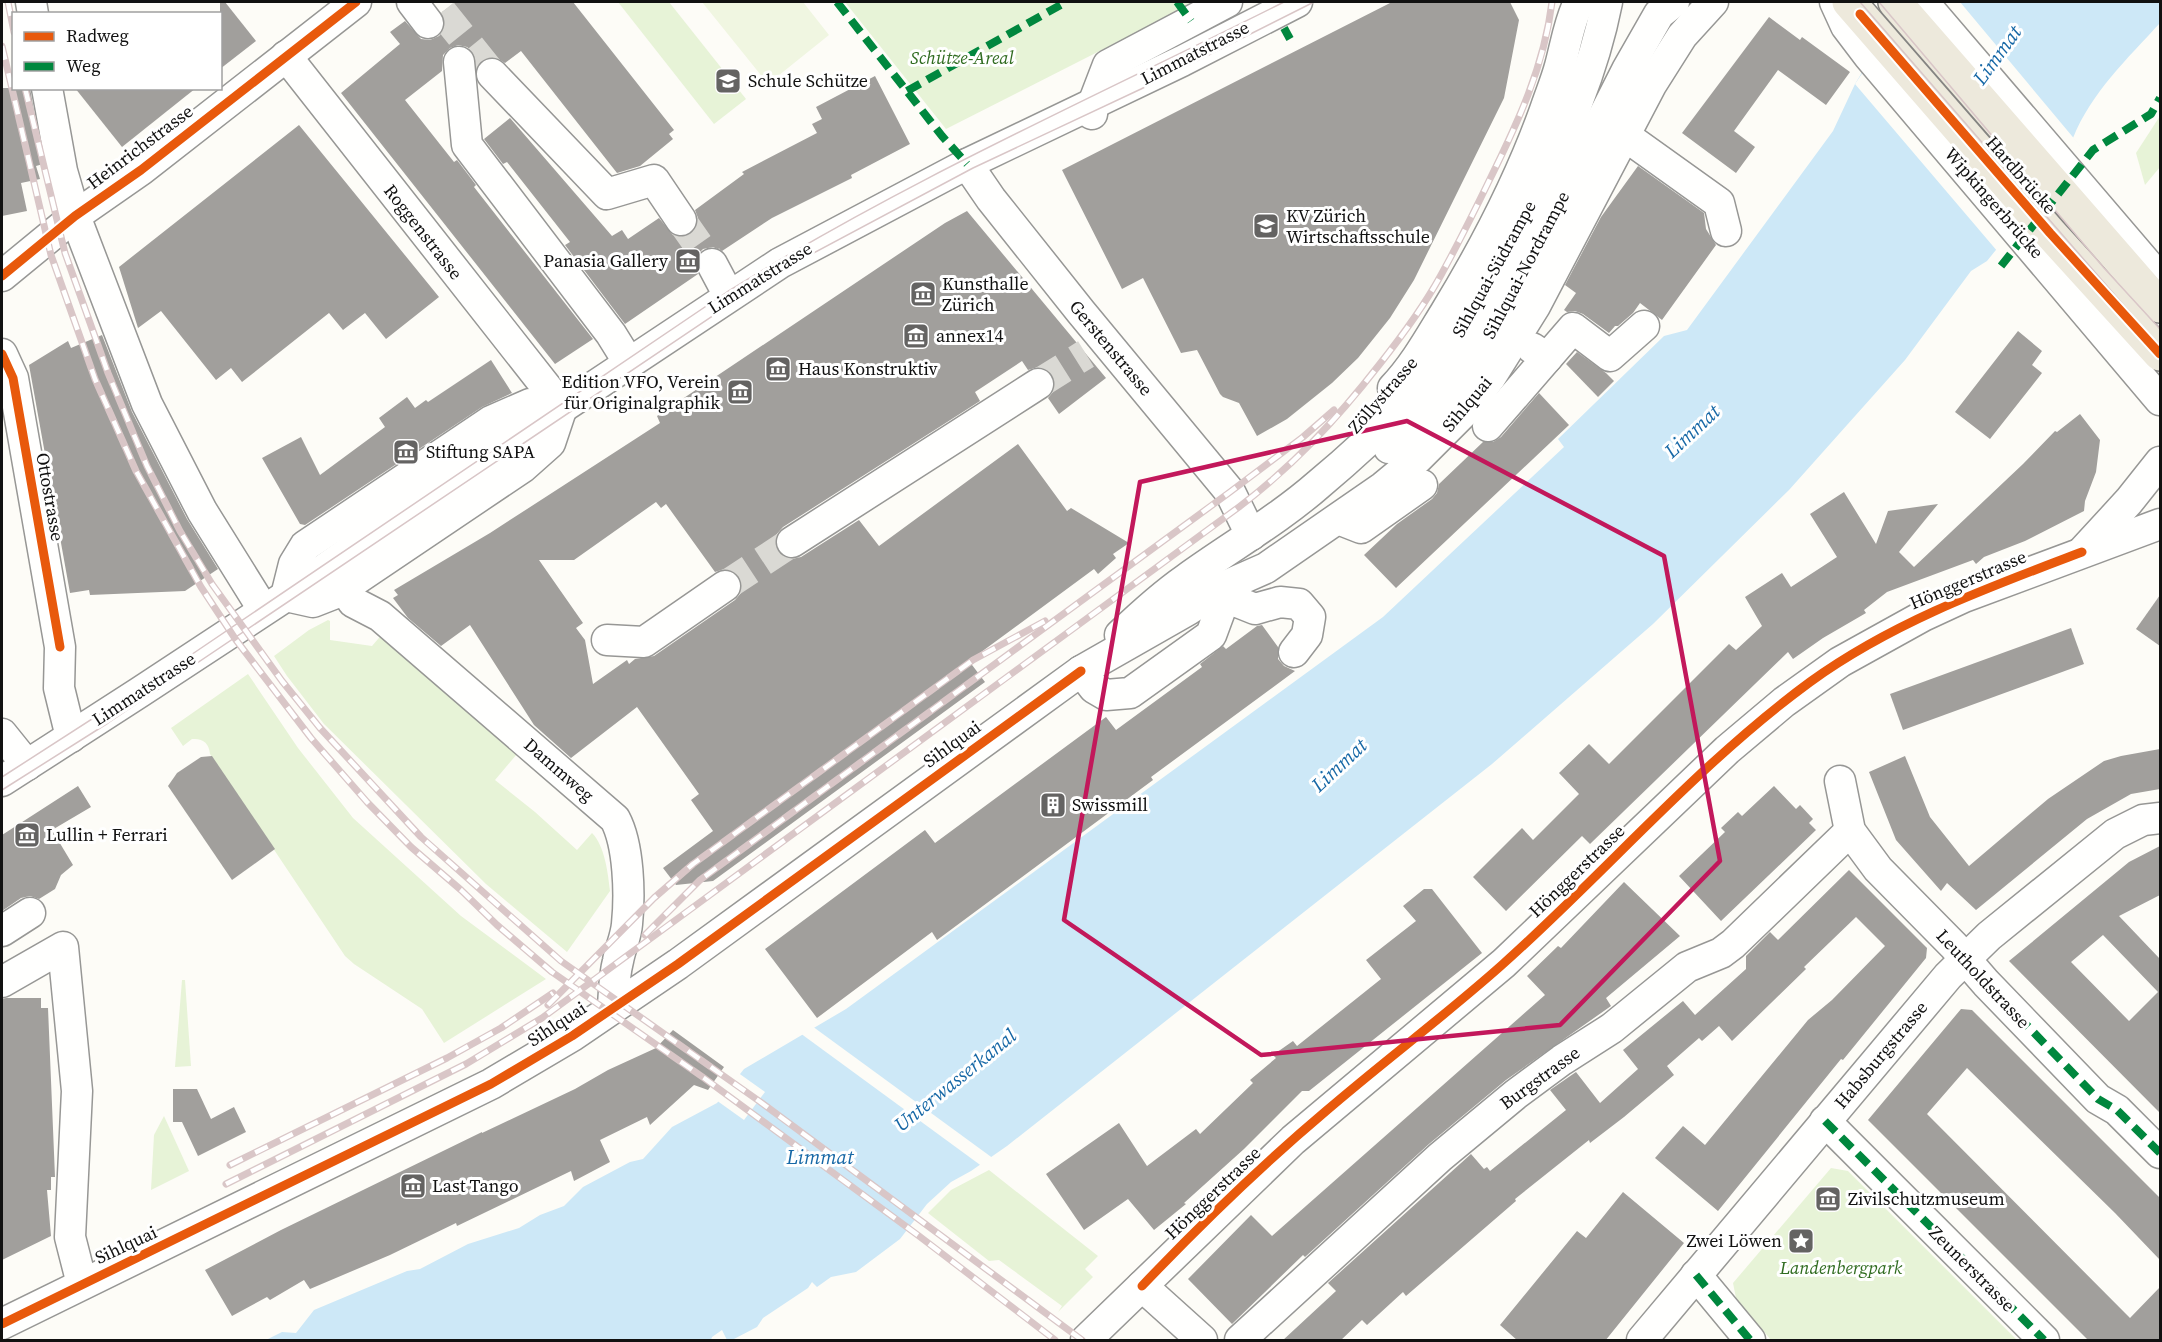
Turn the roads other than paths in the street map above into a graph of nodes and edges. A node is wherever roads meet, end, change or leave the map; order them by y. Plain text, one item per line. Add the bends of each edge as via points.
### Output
1 (356, 2) edge
2 (1227, 2) edge
3 (1297, 2) edge
4 (1580, 2) edge
5 (1607, 2) edge
6 (1674, 2) edge
7 (1713, 2) edge
8 (1923, 2) edge
9 (1862, 6) edge
10 (286, 56) junction
11 (459, 62) dead end
12 (492, 74) tunnel mouth
13 (47, 90) edge
14 (1093, 104) junction
15 (1624, 135) junction
16 (967, 164) junction
17 (75, 216) junction
18 (681, 220) tunnel mouth
19 (1726, 231) dead end
20 (712, 264) tunnel mouth
21 (2, 276) edge
22 (2160, 279) edge
23 (729, 296) junction
24 (2160, 306) edge
25 (1644, 326) dead end
26 (2160, 335) edge
27 (1517, 337) junction
28 (2, 354) edge
29 (2160, 354) edge
30 (1547, 358) junction
31 (629, 363) junction
32 (1038, 384) tunnel mouth
33 (2160, 400) edge
34 (562, 407) junction
35 (1488, 426) dead end
36 (2160, 462) edge
37 (1422, 485) dead end
38 (1338, 519) junction
39 (2160, 524) edge
40 (1251, 534) junction
41 (792, 542) tunnel mouth
42 (2082, 552) junction
43 (725, 586) tunnel mouth
44 (1223, 587) junction
45 (349, 595) junction
46 (275, 602) junction
47 (607, 640) dead end
48 (1294, 652) dead end
49 (1081, 671) junction
50 (2, 734) edge
51 (71, 737) junction
52 (27, 765) junction
53 (2, 781) edge
54 (1840, 782) dead end
55 (2160, 818) edge
56 (1850, 831) junction
57 (30, 913) dead end
58 (2, 931) edge
59 (1965, 959) junction
60 (2, 982) edge
61 (613, 1007) junction
62 (1825, 1121) junction
63 (2160, 1154) edge
64 (1696, 1275) junction
65 (82, 1284) junction
66 (1142, 1286) junction
67 (2, 1324) edge
68 (1086, 1341) edge
69 (1202, 1341) edge
70 (1240, 1341) edge
71 (1642, 1341) edge
72 (1750, 1341) edge
73 (2044, 1341) edge

1 - 10 street, Heinrichstrasse
2 - 14 street via 1108,65
3 - 14 street, Limmatstrasse
4 - 40 street, Zöllystrasse via 1572,15 1559,69 1527,156 1485,244 1431,336 1403,378
5 - 40 street, Sihlquai-Südrampe via 1590,71 1558,150 1464,330 1404,405 1317,486
6 - 44 street, Sihlquai-Nordrampe via 1659,14 1627,70 1491,334 1426,414 1386,451 1264,546
7 - 15 street, Sihlquai via 1682,36
8 - 22 street
9 - 24 main road, Hardbrücke
9 - 26 street
9 - 29 main road, Hardbrücke via 2050,233
9 - 33 street, Wipkingerbrücke via 1846,26
10 - 17 street, Heinrichstrasse via 141,170
10 - 34 street, Roggenstrasse
11 - 31 street via 467,145
12 - 18 street via 607,194 654,180
13 - 17 street via 62,171
14 - 16 street via 1092,118 1083,131 1004,167
14 - 16 street, Limmatstrasse via 1077,94 1065,95 985,136
15 - 19 street via 1719,203
15 - 27 street, Sihlquai
16 - 23 street, Limmatstrasse via 780,263
16 - 40 street, Gerstenstrasse via 1096,348 1230,492
17 - 21 street, Heinrichstrasse
17 - 46 street via 147,404 202,511
20 - 23 street
23 - 31 street, Limmatstrasse
25 - 30 street via 1610,356 1573,328
27 - 30 street
27 - 38 street, Sihlquai via 1465,411 1418,458
28 - 51 street, Ottostrasse via 13,378 60,647 59,688
30 - 35 street
31 - 34 street, Limmatstrasse
32 - 41 street
34 - 45 street via 550,443 523,467
34 - 46 street via 530,404 491,421 305,546
36 - 42 street, Hönggerstrasse
37 - 38 street via 1361,528
38 - 44 street, Sihlquai via 1266,568
39 - 42 street, Hönggerstrasse
40 - 49 street, Sihlquai via 1185,579
42 - 66 street, Hönggerstrasse via 1923,616 1840,662 1784,702 1727,750 1496,971 1293,1140
43 - 47 street via 644,642
44 - 48 street via 1235,601 1255,609 1280,602 1299,604 1310,617 1307,635
44 - 49 street, Sihlquai
44 - 49 street via 1221,608 1211,635 1130,693 1106,695 1094,688
45 - 46 street via 313,602
45 - 61 street, Dammweg via 380,616 615,819 625,852 627,926 617,962
46 - 51 street, Limmatstrasse
49 - 61 street, Sihlquai
50 - 52 street
51 - 52 street, Limmatstrasse
52 - 53 street, Limmatstrasse
54 - 56 street, Leutholdstrasse
55 - 59 street, Habsburgstrasse via 2143,820 2115,834
56 - 59 street, Leutholdstrasse via 1878,869
56 - 70 street, Burgstrasse via 1733,944 1687,967 1612,1028 1549,1069 1461,1138
57 - 58 street
59 - 62 street, Habsburgstrasse
59 - 63 street, Leutholdstrasse via 2098,1099 2117,1110
60 - 65 street via 63,946 77,1091 70,1237
61 - 65 street, Sihlquai via 491,1084
62 - 64 street, Habsburgstrasse
62 - 73 street, Zeunerstrasse
64 - 71 street, Habsburgstrasse
64 - 72 street
65 - 67 street, Sihlquai
66 - 68 street, Hönggerstrasse
66 - 69 street

